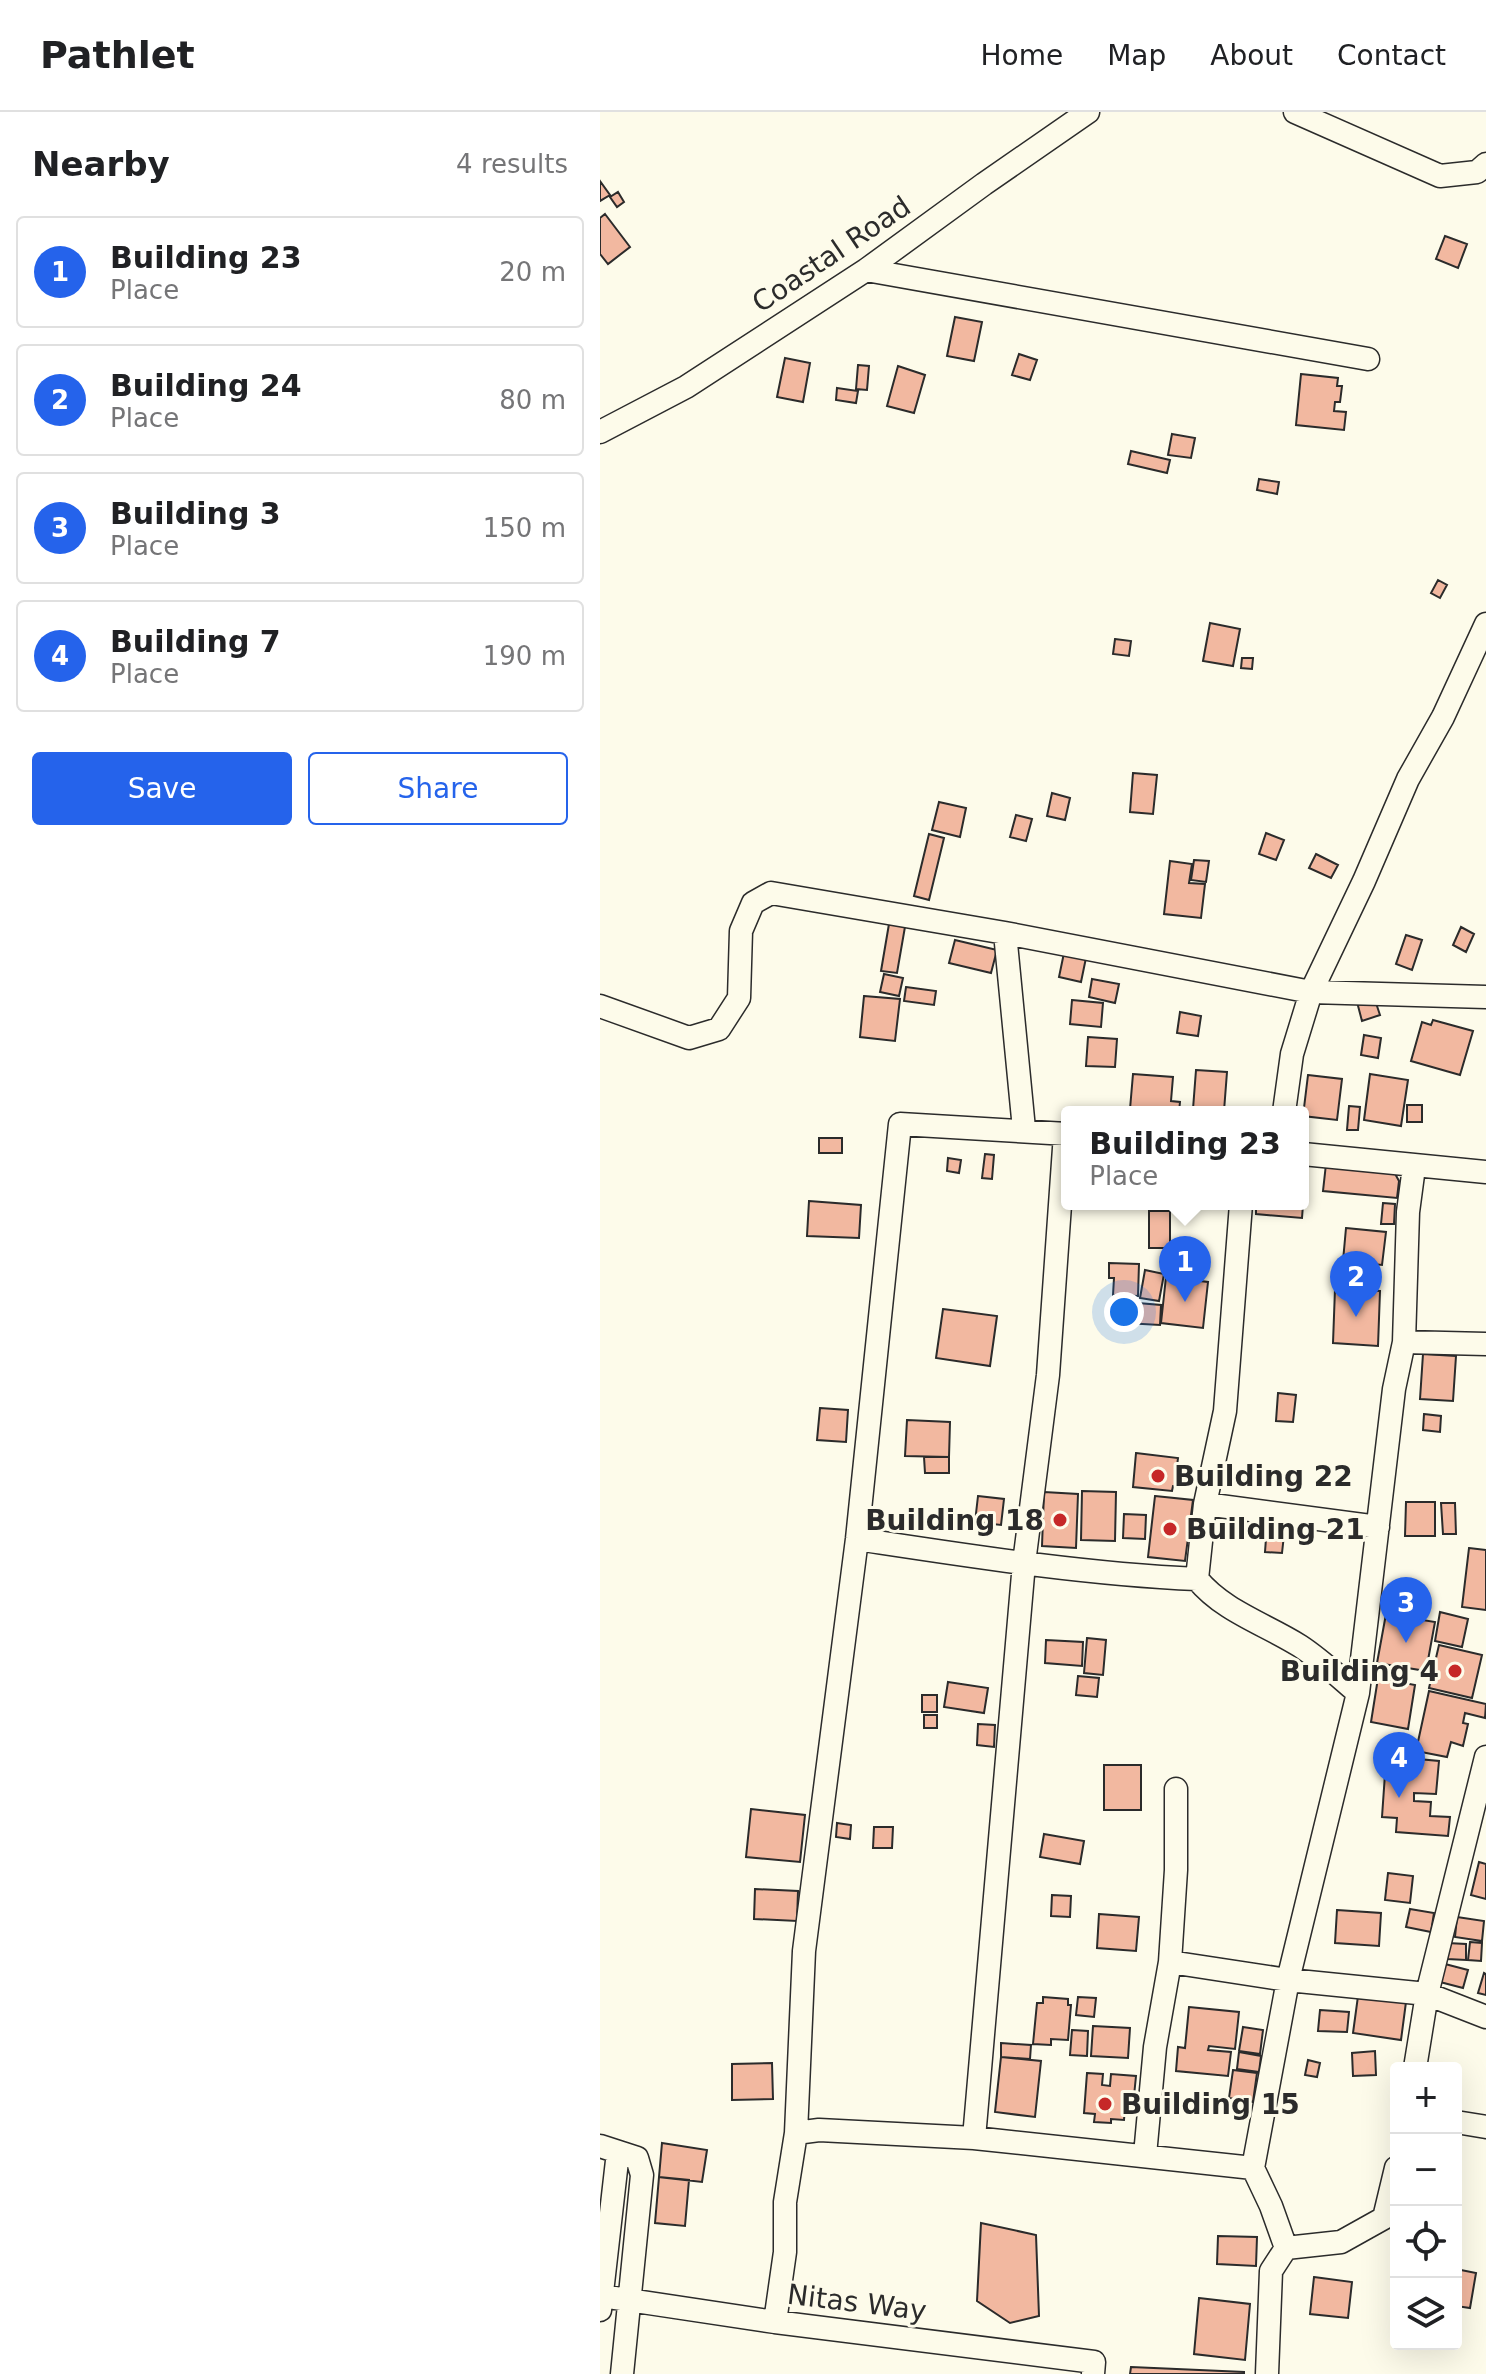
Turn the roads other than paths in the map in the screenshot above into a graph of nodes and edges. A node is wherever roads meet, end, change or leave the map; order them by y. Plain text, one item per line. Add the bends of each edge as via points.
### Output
1 (1088, 112) edge
2 (1295, 112) edge
3 (1486, 164) edge
4 (866, 270) junction
5 (1368, 359) dead end
6 (600, 432) edge
7 (1486, 624) edge
8 (1005, 933) junction
9 (1311, 992) junction
10 (1486, 997) edge
11 (600, 1006) edge
12 (1285, 1106) edge
13 (1024, 1129) junction
14 (1061, 1133) edge
15 (1309, 1155) edge
16 (1414, 1167) junction
17 (1486, 1172) edge
18 (1061, 1201) edge
19 (1241, 1210) edge
20 (1404, 1342) junction
21 (1486, 1344) edge
22 (1205, 1504) junction
23 (1378, 1527) junction
24 (857, 1539) junction
25 (1024, 1563) junction
26 (1197, 1579) junction
27 (1358, 1693) junction
28 (1486, 1757) edge
29 (1176, 1789) dead end
30 (1170, 1962) junction
31 (1288, 1980) junction
32 (1427, 1994) junction
33 (1486, 2017) edge
34 (1416, 2062) edge
35 (1462, 2123) edge
36 (1486, 2127) edge
37 (796, 2133) junction
38 (974, 2138) junction
39 (609, 2149) edge
40 (1145, 2155) junction
41 (1253, 2168) junction
42 (1390, 2193) edge
43 (1286, 2248) junction
44 (629, 2300) junction
45 (601, 2303) edge
46 (775, 2322) junction
47 (622, 2374) edge
48 (1093, 2374) edge
49 (1267, 2374) edge

1 - 4 street, Coastal Road
2 - 3 street via 1440,176 1477,172
4 - 5 street
4 - 6 street, Coastal Road via 686,387
7 - 9 street via 1401,793
8 - 9 street
8 - 11 street via 771,893 753,903 741,931 739,998 719,1029 689,1038
8 - 13 street
9 - 10 street
9 - 12 street via 1292,1054
13 - 14 street
13 - 24 street via 900,1124
15 - 16 street
16 - 17 street
16 - 20 street
18 - 25 street via 1048,1375
19 - 22 street via 1225,1411
20 - 21 street
20 - 23 street
22 - 23 street
22 - 26 street
23 - 27 street
24 - 25 street
24 - 37 street via 804,1951
25 - 26 street
25 - 38 street
26 - 27 street via 1221,1603 1303,1648
27 - 31 street
28 - 32 street
29 - 30 street
30 - 31 street
30 - 40 street
31 - 32 street
31 - 41 street
32 - 33 street
32 - 34 street
35 - 36 street
37 - 38 street
37 - 46 street
38 - 40 street
39 - 44 street via 637,2158 642,2175
39 - 45 street
40 - 41 street
41 - 43 street
42 - 43 street via 1384,2218 1341,2242
43 - 49 street via 1271,2271
44 - 45 street, Nitas Way
44 - 46 street, Nitas Way
44 - 47 street
46 - 48 street, Nitas Way via 1094,2362

